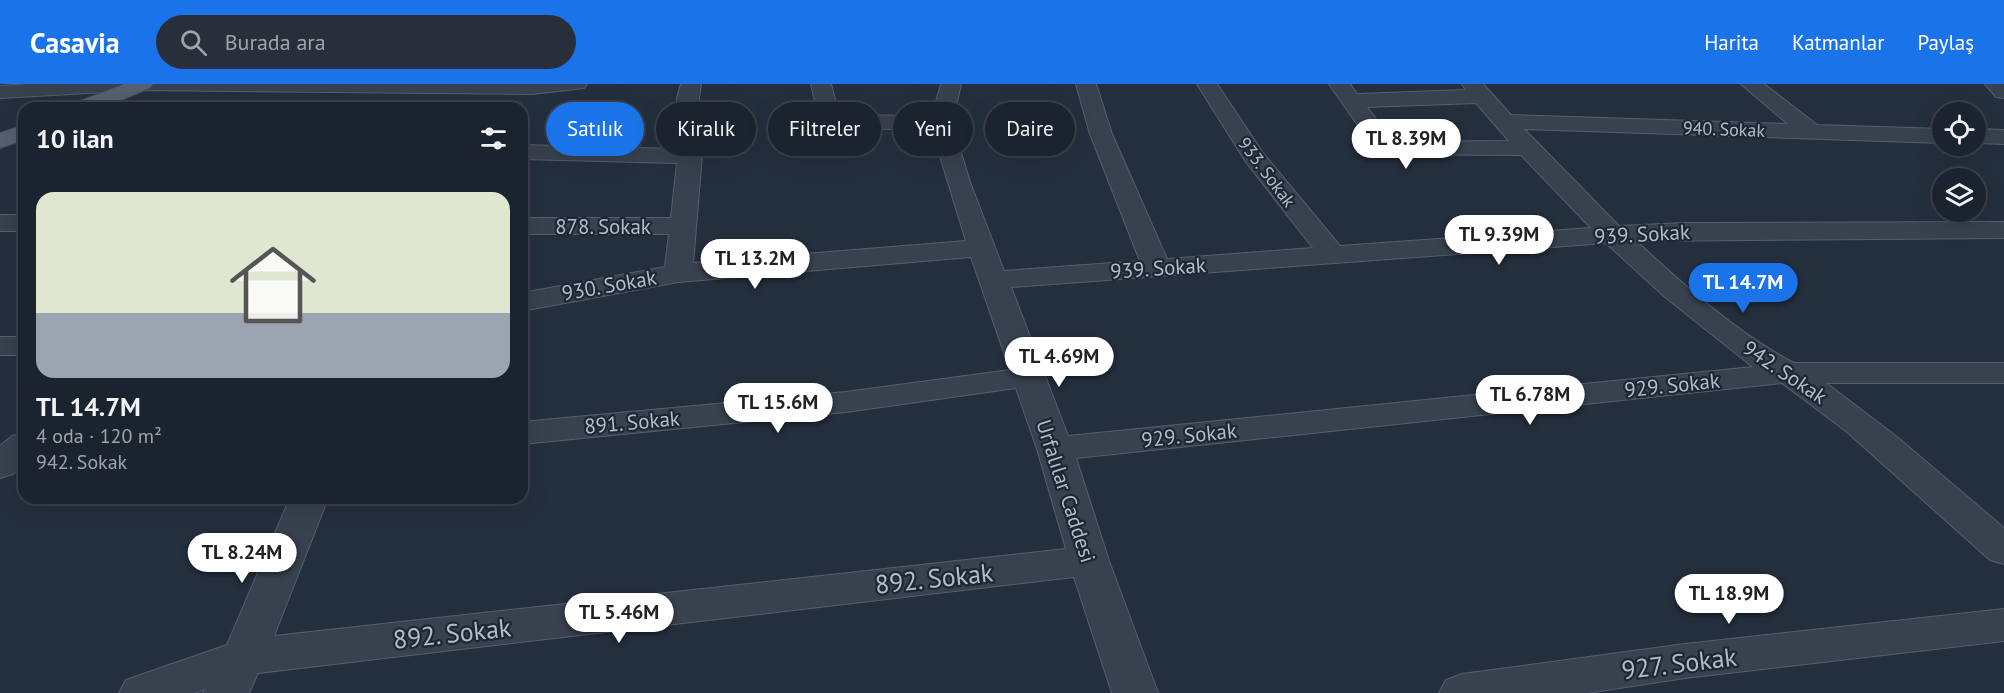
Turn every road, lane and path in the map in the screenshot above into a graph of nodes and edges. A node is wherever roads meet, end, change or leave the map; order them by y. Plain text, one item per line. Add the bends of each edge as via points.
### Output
1 (142, 84) edge
2 (577, 84) edge
3 (691, 84) edge
4 (821, 84) edge
5 (951, 84) edge
6 (1086, 84) edge
7 (1207, 84) edge
8 (1750, 84) edge
9 (1995, 84) edge
10 (1477, 90) edge
11 (0, 92) edge
12 (1345, 92) edge
13 (2004, 92) edge
14 (98, 102) edge
15 (688, 102) edge
16 (946, 102) edge
17 (1505, 122) junction
18 (893, 123) edge
19 (1812, 132) junction
20 (1932, 136) edge
21 (1986, 136) edge
22 (2004, 137) edge
23 (1527, 148) junction
24 (528, 152) edge
25 (656, 155) edge
26 (690, 156) edge
27 (952, 156) edge
28 (0, 223) edge
29 (18, 224) edge
30 (528, 226) edge
31 (683, 226) junction
32 (2004, 230) edge
33 (1615, 234) junction
34 (983, 248) junction
35 (1333, 255) junction
36 (1157, 268) junction
37 (678, 273) junction
38 (994, 280) junction
39 (528, 301) edge
40 (0, 346) edge
41 (18, 346) edge
42 (2004, 373) edge
43 (1788, 374) junction
44 (1027, 377) junction
45 (528, 432) edge
46 (1055, 448) junction
47 (18, 450) edge
48 (0, 466) edge
49 (18, 466) edge
50 (307, 504) edge
51 (2004, 550) edge
52 (1089, 561) junction
53 (2004, 625) edge
54 (244, 657) junction
55 (142, 693) edge
56 (226, 693) edge
57 (1135, 693) edge
58 (1462, 693) edge

1 - 2 street via 532,88
1 - 11 street
1 - 14 main road
3 - 15 street
4 - 18 street via 829,122
5 - 16 street
6 - 36 street via 1101,135
7 - 35 street, 933. Sokak via 1254,158
8 - 19 street
9 - 13 street
10 - 12 street
10 - 17 street, 942. Sokak
12 - 23 street via 1386,149
17 - 19 street, 940. Sokak
17 - 23 street, 942. Sokak
19 - 20 street, 940. Sokak
21 - 22 street
23 - 33 street, 942. Sokak
24 - 25 street
26 - 31 street
27 - 34 street, Urfalılar Caddesi
28 - 29 street
30 - 31 street, 878. Sokak
31 - 37 street
32 - 33 street, 939. Sokak
33 - 35 street, 939. Sokak
33 - 43 street, 942. Sokak via 1752,352
34 - 37 street, 930. Sokak
34 - 38 street, Urfalılar Caddesi
35 - 36 street, 939. Sokak
36 - 38 street, 939. Sokak
37 - 39 street, 930. Sokak
38 - 44 street, Urfalılar Caddesi
40 - 41 street
42 - 43 street, 929. Sokak
43 - 46 street, 929. Sokak
43 - 51 street, 942. Sokak via 1868,432
44 - 45 street, 891. Sokak via 846,402
44 - 46 street, Urfalılar Caddesi
46 - 52 street, Urfalılar Caddesi
47 - 48 street
48 - 49 street
50 - 54 street
52 - 54 street, 892. Sokak
52 - 57 street, Urfalılar Caddesi
53 - 58 street, 927. Sokak via 1685,661
54 - 55 street, 892. Sokak
54 - 56 street

